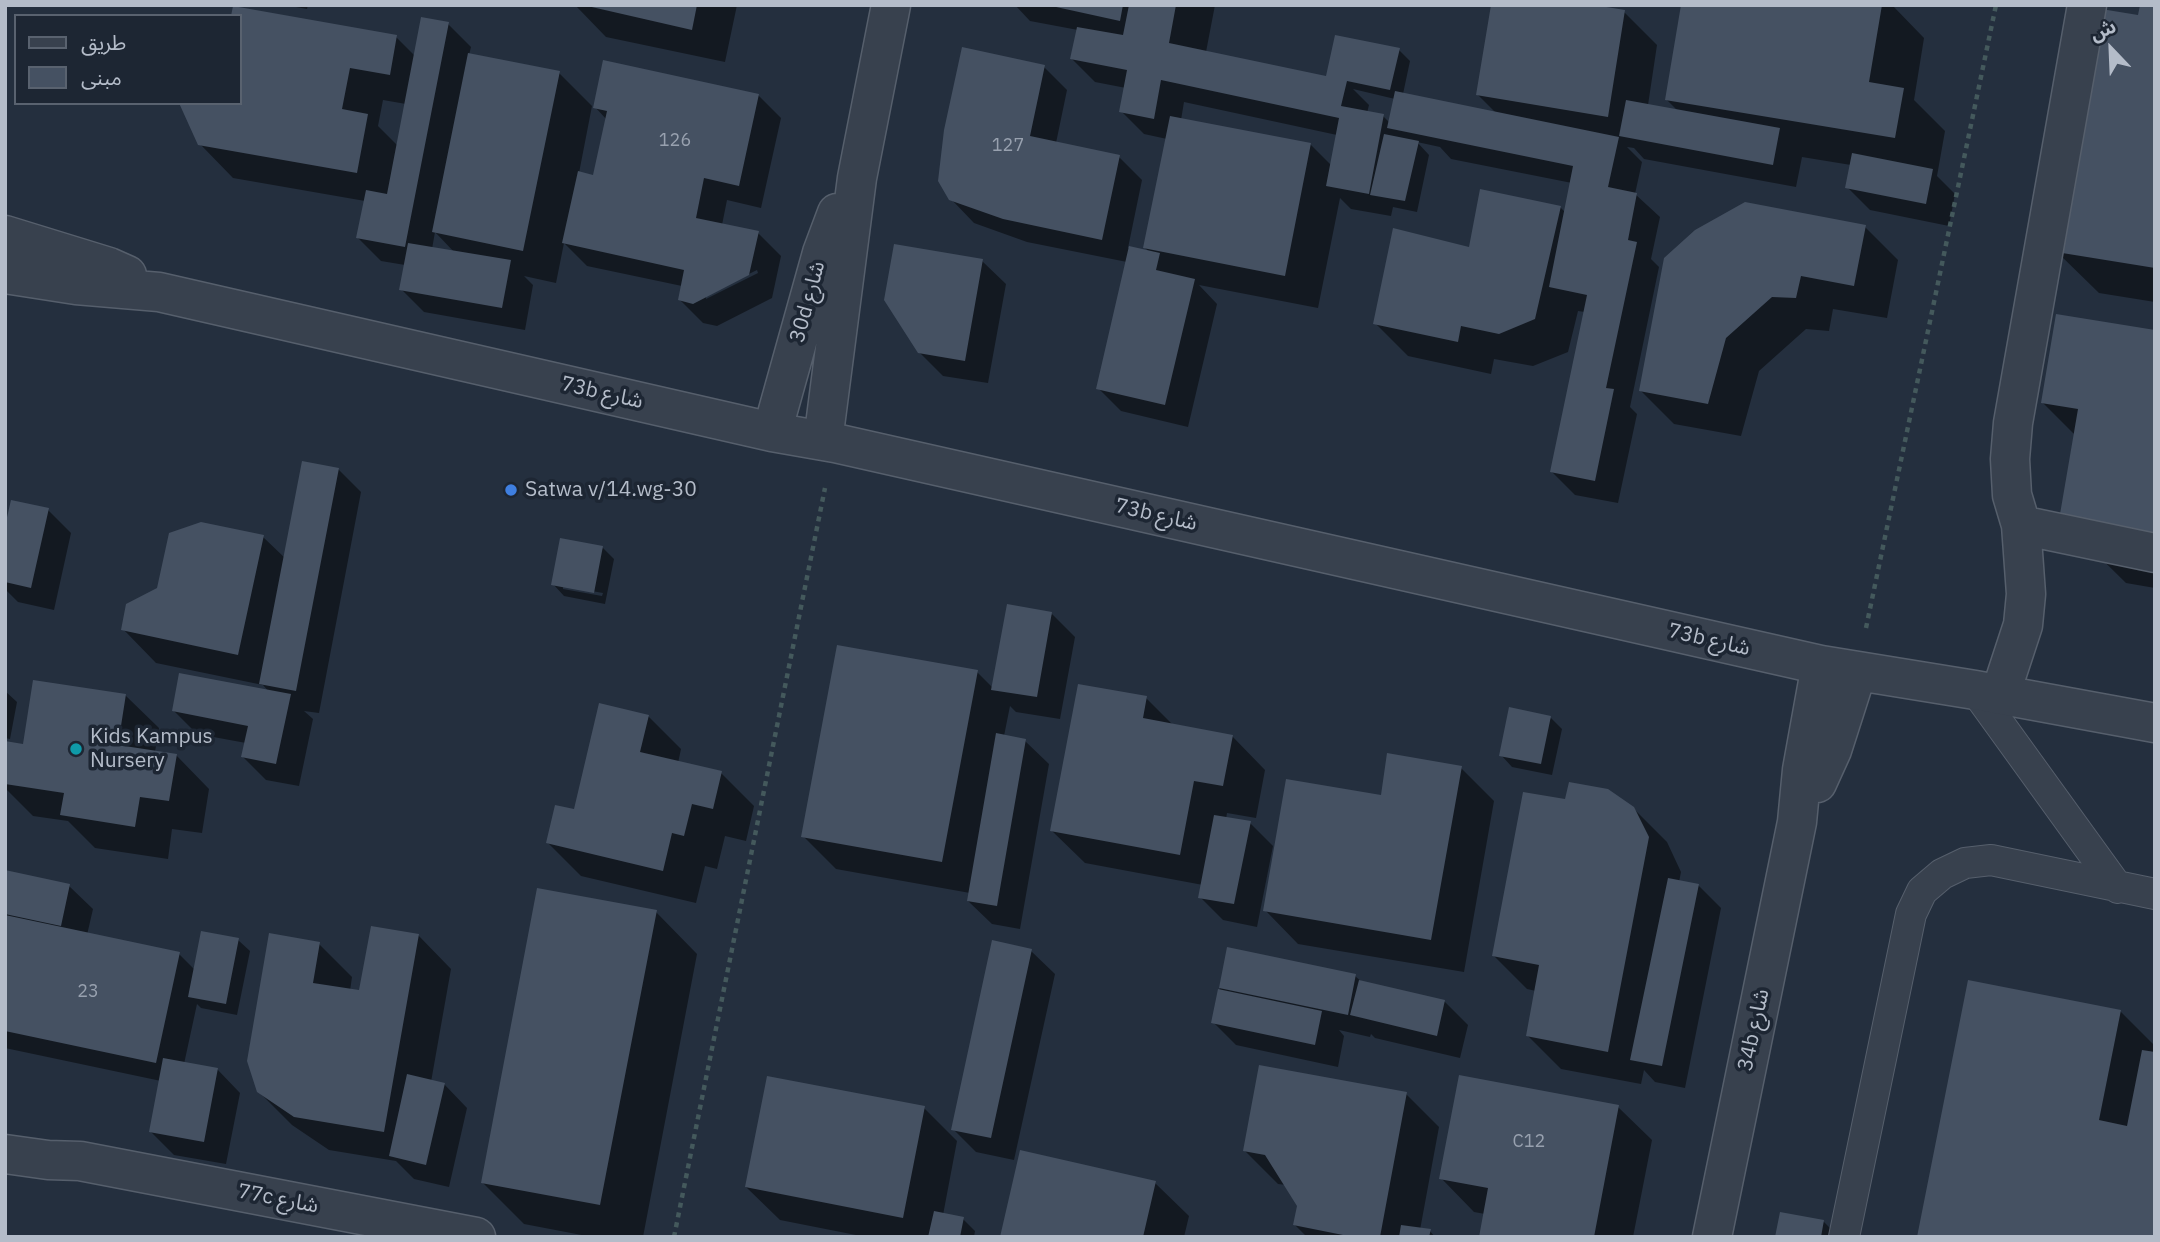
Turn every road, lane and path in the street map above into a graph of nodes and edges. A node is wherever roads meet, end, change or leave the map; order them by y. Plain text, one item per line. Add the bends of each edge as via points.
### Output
1 (891, 5) edge
2 (1996, 5) edge
3 (2087, 5) edge
4 (857, 178) junction
5 (5, 235) edge
6 (5, 275) edge
7 (159, 292) junction
8 (772, 432) junction
9 (829, 442) junction
10 (2021, 525) junction
11 (2155, 553) edge
12 (1839, 668) junction
13 (1988, 692) junction
14 (2155, 723) edge
15 (2119, 888) junction
16 (2155, 894) edge
17 (5, 1135) edge
18 (5, 1154) edge
19 (80, 1161) junction
20 (477, 1237) edge
21 (674, 1237) edge
22 (1712, 1237) edge
23 (1844, 1237) edge

1 - 4 street, 30d شارع
2 - 12 path
3 - 10 street via 2013,423 2012,495
4 - 8 street, 30d شارع via 842,201 821,253
4 - 9 street, 30d شارع
5 - 7 street, 73b شارع via 109,267
6 - 7 street, 73b شارع
7 - 8 street, 73b شارع
8 - 9 street, 73b شارع
9 - 12 street, 73b شارع
9 - 21 path
10 - 11 street
10 - 13 street via 2026,594 2023,625
12 - 13 street, 73b شارع
12 - 22 street, 34b شارع via 1832,750 1797,822
13 - 14 street, 73b شارع
13 - 15 lane
15 - 16 lane
15 - 23 lane via 1991,860 1965,863 1922,891 1911,914
17 - 19 street, 77c شارع
18 - 19 street, 77c شارع
19 - 20 street, 77c شارع

